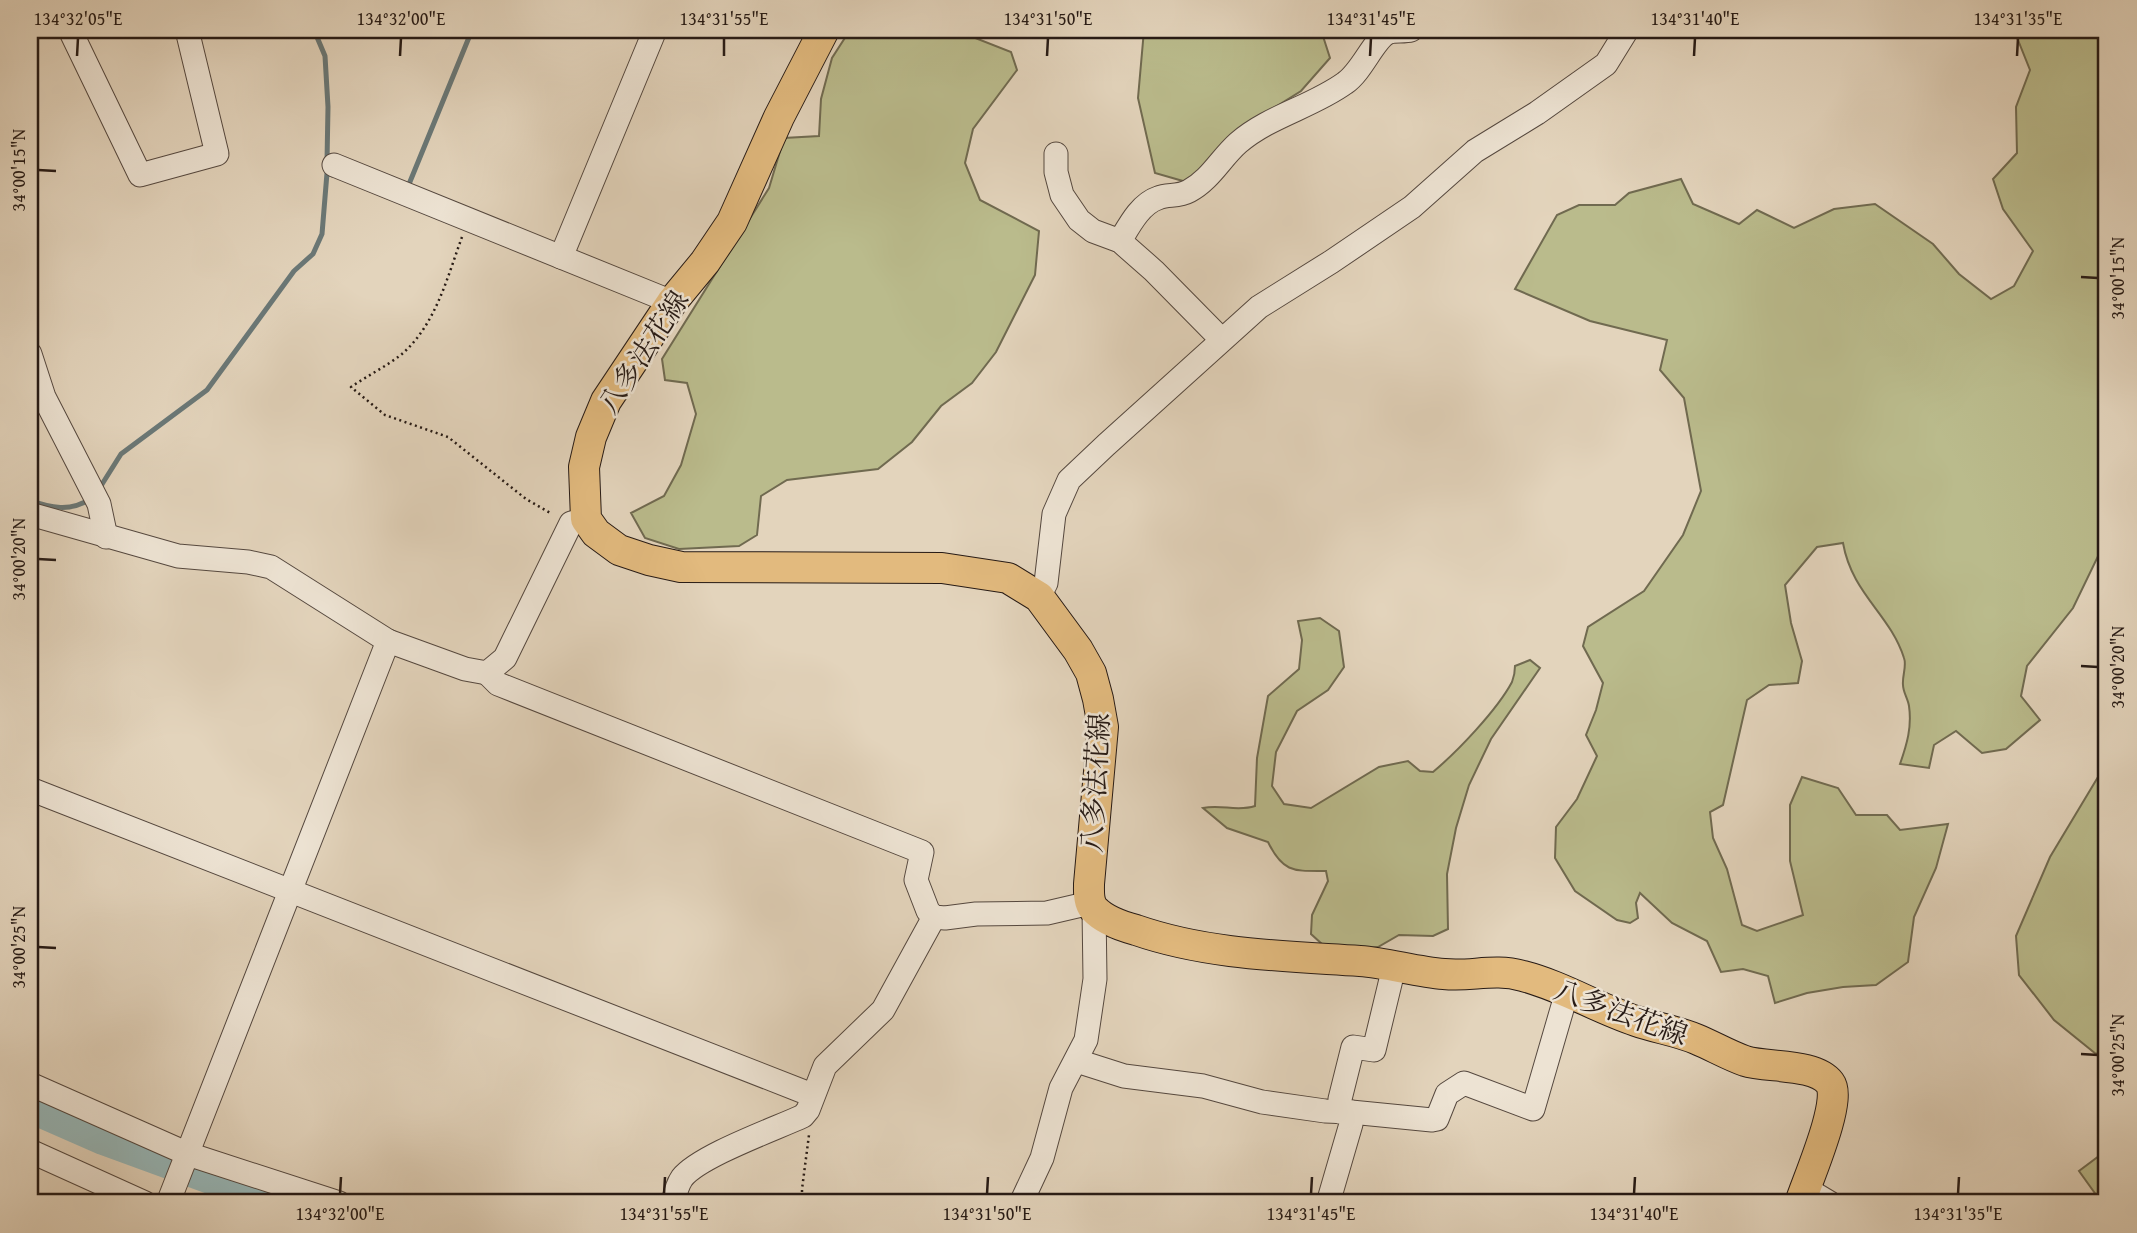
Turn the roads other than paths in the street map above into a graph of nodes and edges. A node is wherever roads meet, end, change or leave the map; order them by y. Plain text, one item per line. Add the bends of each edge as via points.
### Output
1 (70, 30) edge
2 (187, 30) edge
3 (654, 30) edge
4 (824, 30) edge
5 (1411, 30) edge
6 (1627, 30) edge
7 (1056, 154) dead end
8 (334, 165) dead end
9 (1120, 241) junction
10 (561, 257) junction
11 (672, 302) junction
12 (1221, 339) junction
13 (30, 354) edge
14 (30, 514) edge
15 (578, 521) junction
16 (106, 537) junction
17 (1039, 597) junction
18 (388, 641) junction
19 (487, 673) junction
20 (30, 789) edge
21 (292, 891) junction
22 (1092, 906) junction
23 (934, 917) junction
24 (1394, 967) junction
25 (1567, 992) junction
26 (1077, 1060) junction
27 (30, 1084) edge
28 (813, 1094) junction
29 (1345, 1112) junction
30 (30, 1151) edge
31 (184, 1165) junction
32 (1811, 1198) edge
33 (145, 1203) edge
34 (168, 1203) edge
35 (339, 1203) edge
36 (673, 1203) edge
37 (1021, 1203) edge
38 (1328, 1203) edge

1 - 2 street via 140,175 217,154
3 - 10 street
4 - 11 main road, 八多法花線 via 732,222
5 - 9 street via 1389,32 1375,44 1356,75 1238,143 1188,192 1158,197 1147,204
6 - 12 street via 1606,64 1475,151 1412,206 1259,307
7 - 9 street via 1062,195 1079,219 1093,231
8 - 10 street
9 - 12 street
10 - 11 street
11 - 15 main road, 八多法花線 via 606,401 584,467
12 - 17 street via 1069,480 1054,514 1046,583
13 - 16 street via 44,397 95,496
14 - 16 street
15 - 17 main road, 八多法花線 via 619,550 681,567 942,568 1008,578
15 - 19 street via 505,658
16 - 18 street via 178,556 271,567
17 - 22 main road, 八多法花線 via 1091,673 1103,727 1089,884
18 - 19 street
18 - 21 street
19 - 23 street via 498,684 922,852 916,880
20 - 21 street
21 - 28 street
21 - 31 street
22 - 23 street via 1047,913
22 - 24 main road, 八多法花線 via 1115,923 1166,940 1252,955
22 - 26 street via 1095,979 1086,1040
23 - 28 street via 883,1010 825,1066
24 - 25 main road, 八多法花線 via 1446,975 1497,971
24 - 29 street via 1374,1049 1353,1046 1339,1099
25 - 29 street via 1534,1109 1465,1083 1447,1094 1437,1119
25 - 32 main road, 八多法花線 via 1742,1060 1811,1071 1830,1083 1832,1112
26 - 29 street via 1124,1076
26 - 37 street via 1061,1088 1042,1158
27 - 31 street
28 - 36 street via 803,1116 692,1169 683,1177
29 - 38 street via 1352,1124
30 - 33 street
31 - 34 street
31 - 35 street

